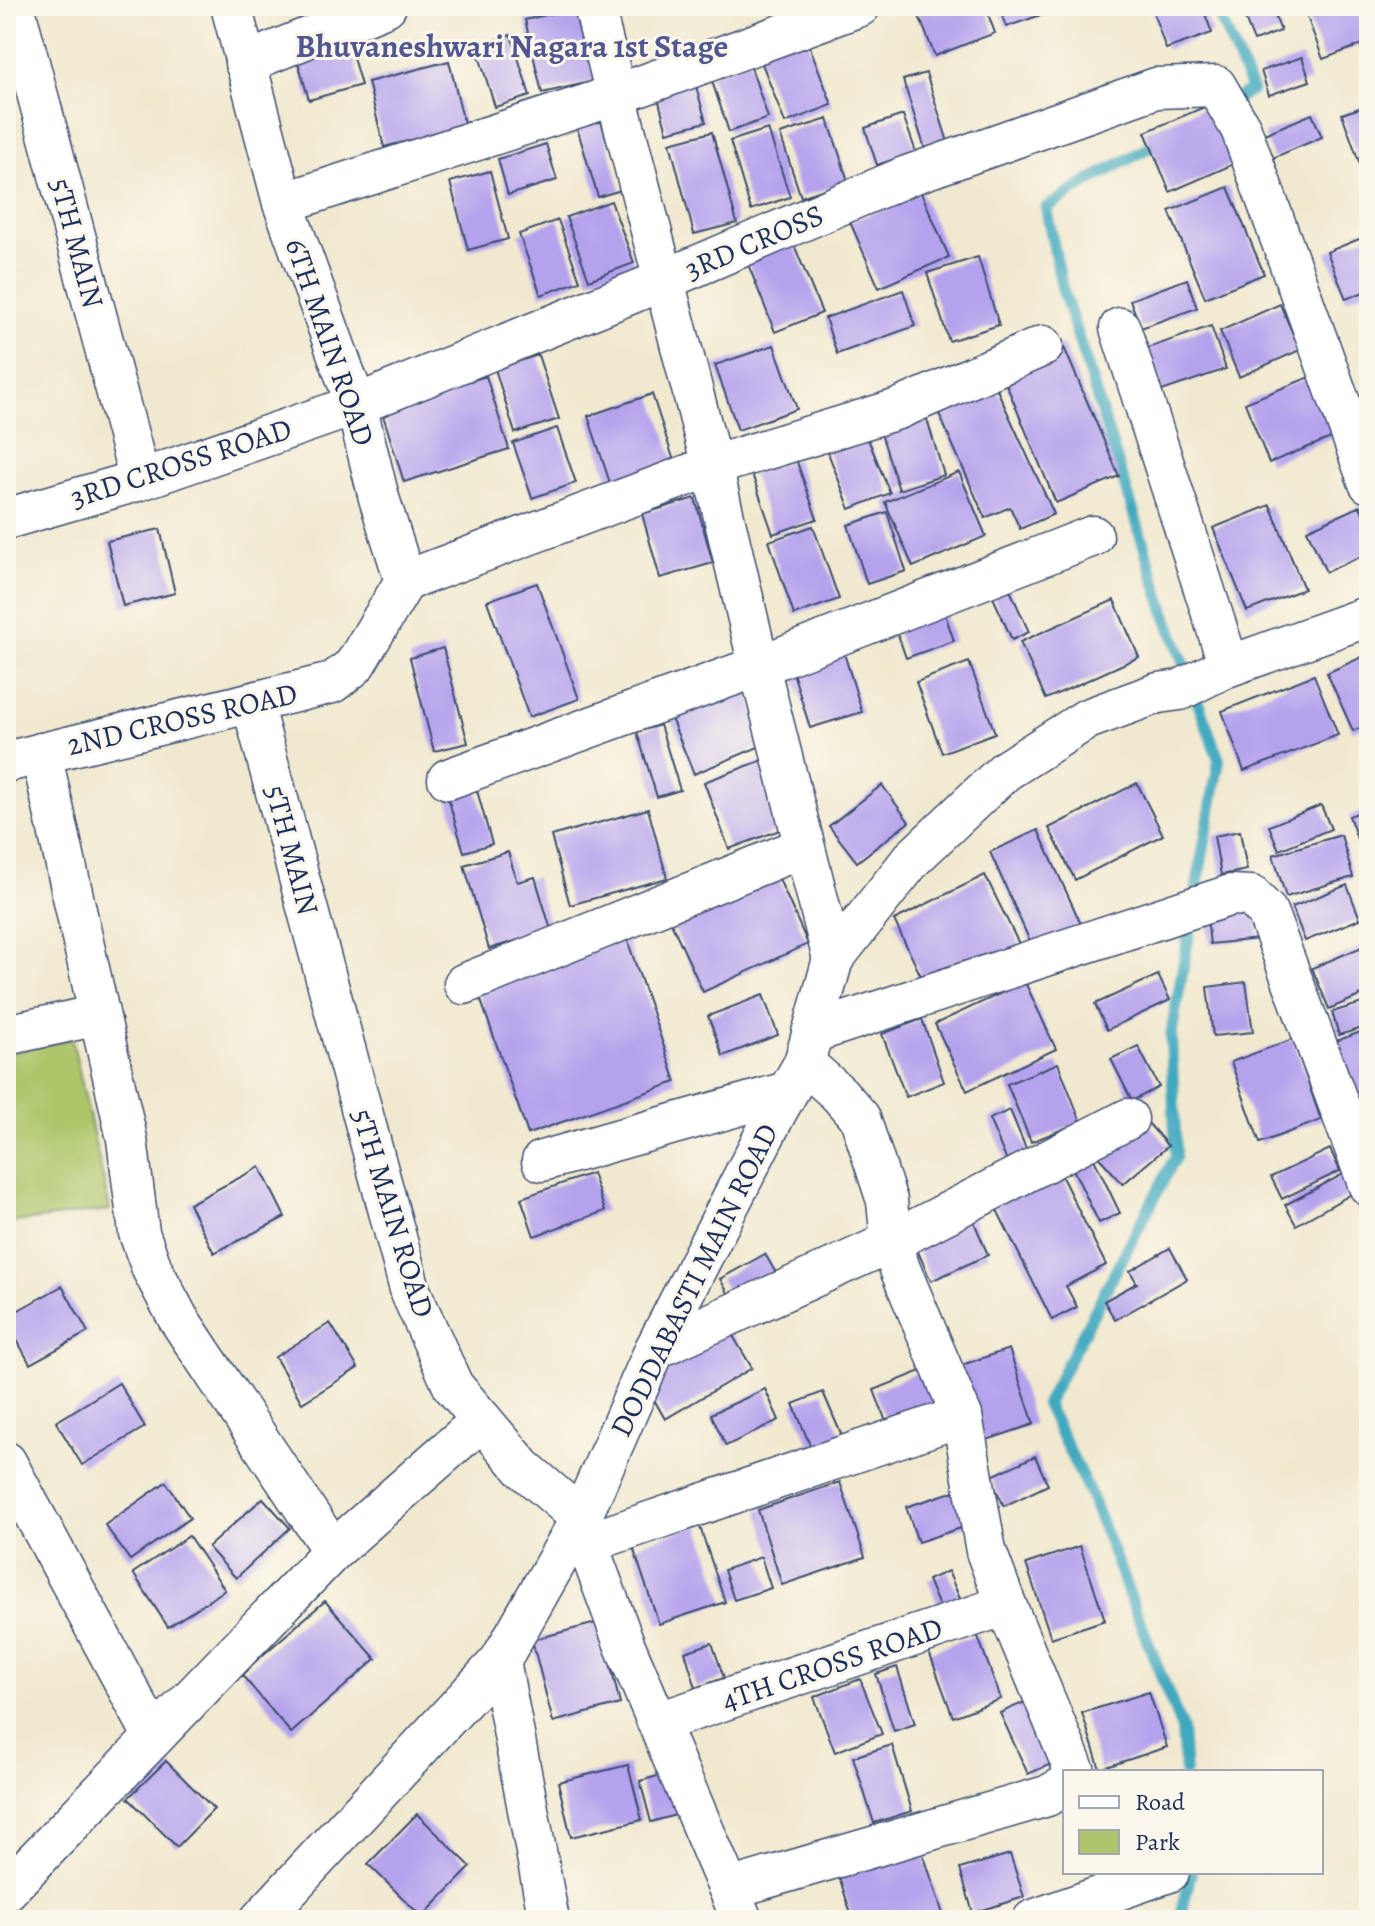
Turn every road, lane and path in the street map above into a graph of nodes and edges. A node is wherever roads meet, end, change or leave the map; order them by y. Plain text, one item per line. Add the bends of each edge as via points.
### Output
1 (14, 6) edge
2 (231, 6) edge
3 (386, 6) edge
4 (594, 6) edge
5 (860, 6) edge
6 (245, 63) junction
7 (616, 95) junction
8 (283, 203) junction
9 (664, 280) junction
10 (1120, 328) dead end
11 (1043, 346) dead end
12 (356, 405) junction
13 (712, 466) junction
14 (140, 480) junction
15 (1369, 483) edge
16 (6, 519) edge
17 (1093, 536) dead end
18 (405, 581) junction
19 (1365, 629) edge
20 (759, 666) junction
21 (1226, 667) junction
22 (252, 703) junction
23 (24, 757) edge
24 (448, 779) dead end
25 (804, 847) junction
26 (833, 959) junction
27 (464, 984) dead end
28 (332, 997) joint
29 (99, 1015) junction
30 (6, 1035) edge
31 (801, 1063) junction
32 (1128, 1119) dead end
33 (542, 1161) dead end
34 (1369, 1186) edge
35 (891, 1242) junction
36 (655, 1349) junction
37 (962, 1416) junction
38 (482, 1420) junction
39 (6, 1462) edge
40 (584, 1531) junction
41 (333, 1551) junction
42 (1006, 1605) junction
43 (500, 1661) junction
44 (659, 1722) junction
45 (154, 1737) junction
46 (1074, 1770) edge
47 (1063, 1787) edge
48 (1163, 1874) edge
49 (6, 1891) edge
50 (736, 1905) edge
51 (260, 1920) edge
52 (549, 1920) edge
53 (1033, 1920) edge

1 - 14 street, 5TH MAIN
2 - 6 street, 6TH MAIN ROAD
3 - 6 street
4 - 7 street
5 - 7 street
6 - 8 street, 6TH MAIN ROAD
7 - 8 street
7 - 9 street
8 - 12 street, 6TH MAIN ROAD
9 - 12 street, 3RD CROSS
9 - 13 street
9 - 15 street, 3RD CROSS via 907,176 1156,88 1216,86 1241,129
10 - 21 street
11 - 13 street via 898,409
12 - 14 street, 3RD CROSS ROAD
12 - 18 street, 6TH MAIN ROAD
13 - 18 street
13 - 20 street
14 - 16 street, 3RD CROSS ROAD
17 - 20 street
18 - 22 street, 2ND CROSS ROAD via 354,666 332,683
19 - 21 street, DODDABASTI MAIN ROAD
20 - 24 street
20 - 25 street
21 - 26 street, DODDABASTI MAIN ROAD via 1180,690 1087,719 1005,771 912,859
22 - 23 street, 2ND CROSS ROAD
22 - 28 street, 5TH MAIN
23 - 29 street
25 - 26 street
25 - 27 street
26 - 31 street, DODDABASTI MAIN ROAD
28 - 38 street, 5TH MAIN ROAD via 411,1293 453,1386
29 - 30 street
29 - 41 street via 127,1139 139,1233 152,1269 178,1318
31 - 33 street
31 - 34 street via 1174,914 1231,895 1251,896 1267,912
31 - 35 street via 860,1118 887,1201
31 - 36 street, DODDABASTI MAIN ROAD
32 - 35 street
35 - 36 street
35 - 37 street
36 - 40 street, DODDABASTI MAIN ROAD
37 - 40 street
37 - 42 street via 986,1551
38 - 40 street, 5TH MAIN ROAD
38 - 41 street
39 - 45 street
40 - 43 street, DODDABASTI MAIN ROAD
40 - 44 street
41 - 45 street
42 - 44 street, 4TH CROSS ROAD
42 - 46 street
43 - 51 street, DODDABASTI MAIN ROAD
43 - 52 street
44 - 50 street
45 - 49 street
47 - 50 street
48 - 53 street

